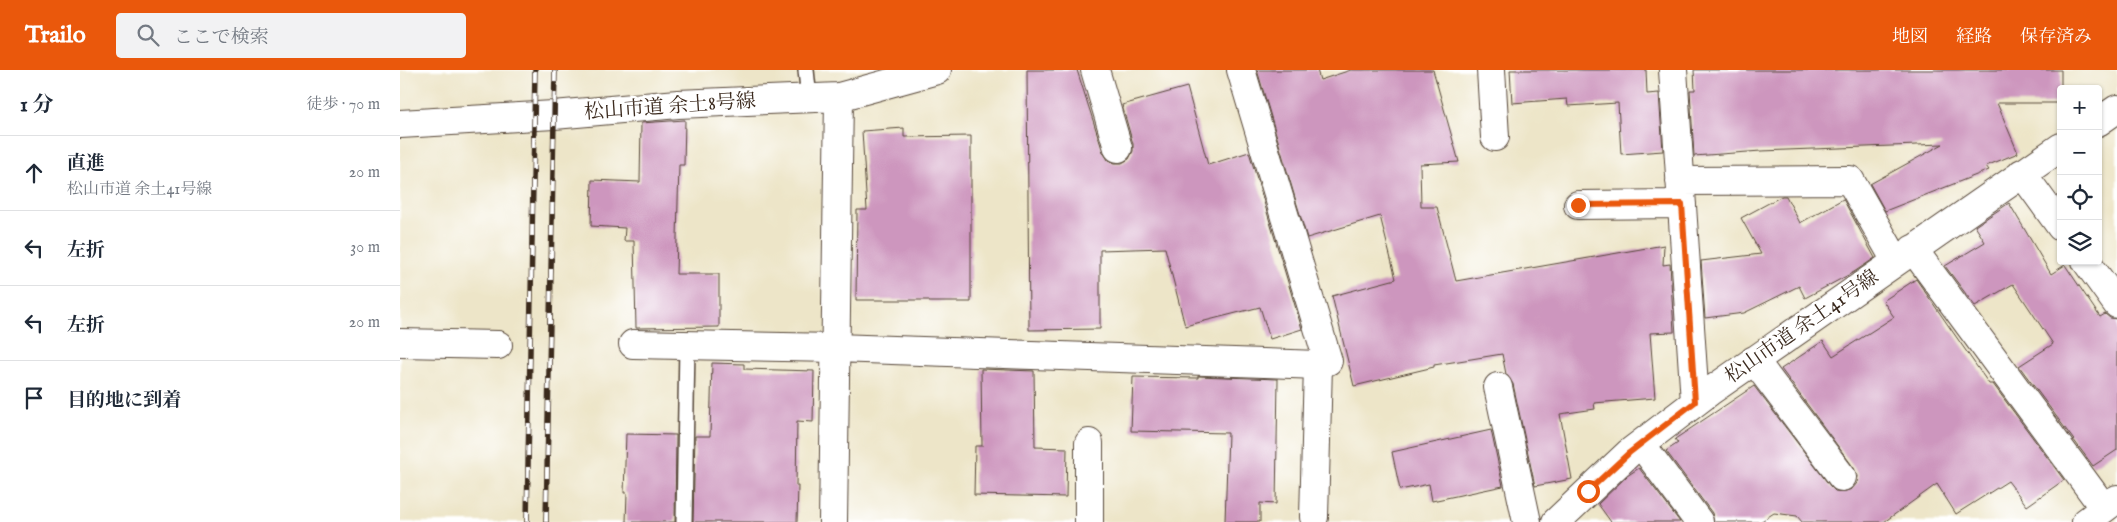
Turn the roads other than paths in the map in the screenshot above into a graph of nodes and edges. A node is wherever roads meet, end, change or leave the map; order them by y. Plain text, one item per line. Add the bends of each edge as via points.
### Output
1 (806, 70) edge
2 (937, 70) edge
3 (1095, 70) edge
4 (1241, 70) edge
5 (1491, 70) edge
6 (1673, 70) edge
7 (839, 97) junction
8 (809, 99) junction
9 (2117, 109) edge
10 (2102, 119) edge
11 (400, 124) edge
12 (1495, 137) dead end
13 (1118, 148) dead end
14 (2057, 150) edge
15 (2022, 173) junction
16 (1681, 192) junction
17 (1578, 205) dead end
18 (2057, 221) edge
19 (1904, 255) junction
20 (2089, 265) edge
21 (2117, 304) edge
22 (400, 343) edge
23 (632, 344) dead end
24 (498, 345) dead end
25 (687, 346) junction
26 (836, 348) junction
27 (1754, 360) junction
28 (1318, 365) junction
29 (1498, 387) dead end
30 (1695, 402) junction
31 (1089, 443) dead end
32 (1641, 444) junction
33 (1842, 477) dead end
34 (2102, 510) edge
35 (1314, 517) dead end
36 (684, 522) edge
37 (833, 522) edge
38 (1089, 522) edge
39 (1527, 522) edge
40 (1556, 522) edge
41 (1700, 522) edge

1 - 8 lane
2 - 7 street, 松山市道 余土8号線
3 - 13 street
4 - 28 street via 1328,361
5 - 12 street
6 - 16 street
7 - 8 street, 松山市道 余土8号線
7 - 26 street
8 - 11 street, 松山市道 余土8号線 via 678,104
9 - 10 street
14 - 15 street, 松山市道 余土41号線
15 - 18 street
15 - 19 street, 松山市道 余土41号線
16 - 17 street
16 - 19 street via 1850,180
16 - 30 street
19 - 27 street, 松山市道 余土41号線
19 - 34 street
20 - 21 street
22 - 24 street
23 - 25 street
25 - 26 street
25 - 36 lane
26 - 28 street
26 - 37 street
27 - 30 street, 松山市道 余土41号線
27 - 33 street
28 - 35 street
29 - 39 street
30 - 32 street, 松山市道 余土41号線
31 - 38 street
32 - 40 street, 松山市道 余土41号線
32 - 41 street

